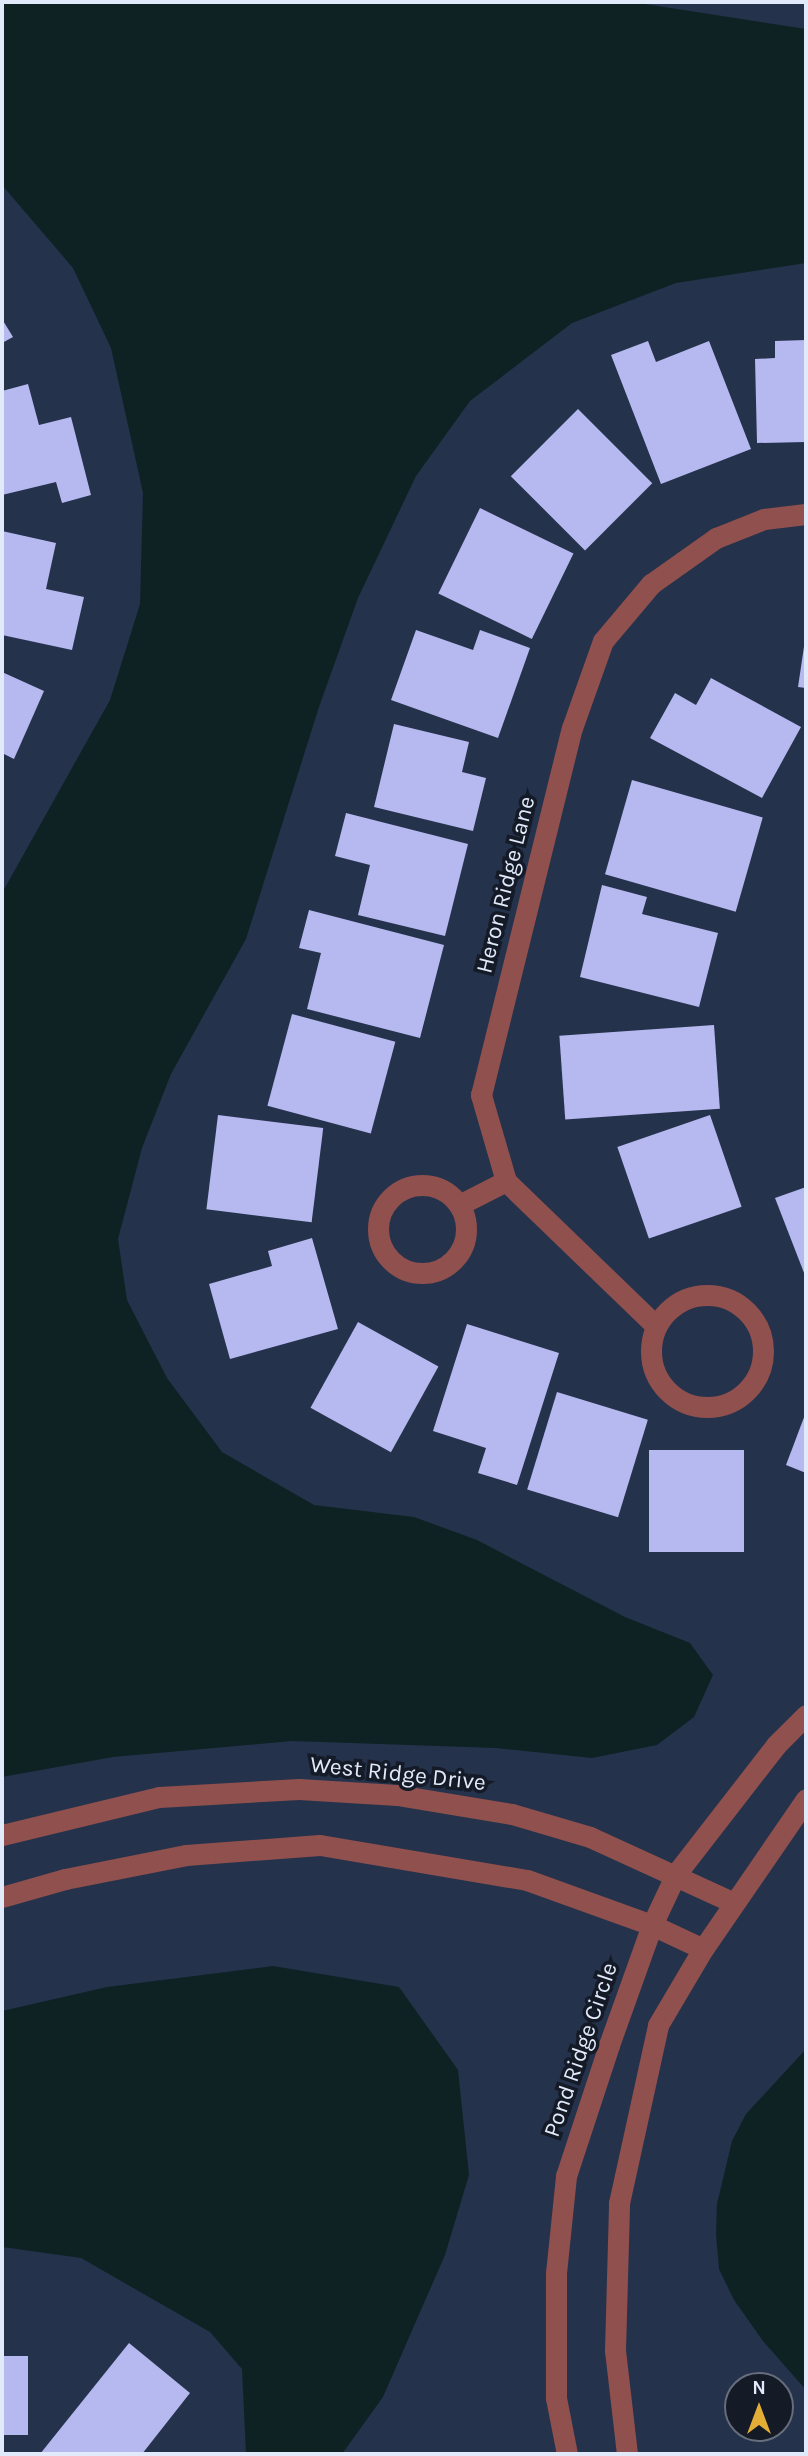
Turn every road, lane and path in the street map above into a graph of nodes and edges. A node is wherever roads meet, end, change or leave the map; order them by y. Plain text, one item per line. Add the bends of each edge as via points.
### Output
1 (806, 514) edge
2 (506, 1181) junction
3 (459, 1205) junction
4 (656, 1326) junction
5 (806, 1715) edge
6 (806, 1799) edge
7 (2, 1835) edge
8 (676, 1874) junction
9 (2, 1897) edge
10 (734, 1903) junction
11 (652, 1925) junction
12 (703, 1950) junction
13 (567, 2454) edge
14 (627, 2454) edge

1 - 2 street, Heron Ridge Lane via 764,519 716,538 651,584 603,641 572,728 481,1095
2 - 3 street
2 - 4 street, Heron Ridge Lane
3 - 3 street via 431,1186 397,1192 378,1220 385,1254 397,1266 413,1272 430,1273 446,1267 466,1239 466,1221
4 - 4 street via 650,1347 653,1370 664,1389 682,1402 704,1408 726,1405 745,1394 758,1375 764,1354 761,1332 750,1313 732,1299 710,1294 688,1297 669,1308
5 - 8 street, Pond Ridge Circle via 776,1745
6 - 10 street
7 - 8 street, West Ridge Drive via 159,1797 312,1789 397,1795 512,1814 590,1837
8 - 10 street, West Ridge Drive
8 - 11 street, Pond Ridge Circle
9 - 11 street via 65,1879 186,1855 320,1845 527,1880
10 - 12 street
11 - 12 street
11 - 13 street, Pond Ridge Circle via 566,2176 556,2273 556,2398
12 - 14 street via 658,2025 619,2203 615,2350

